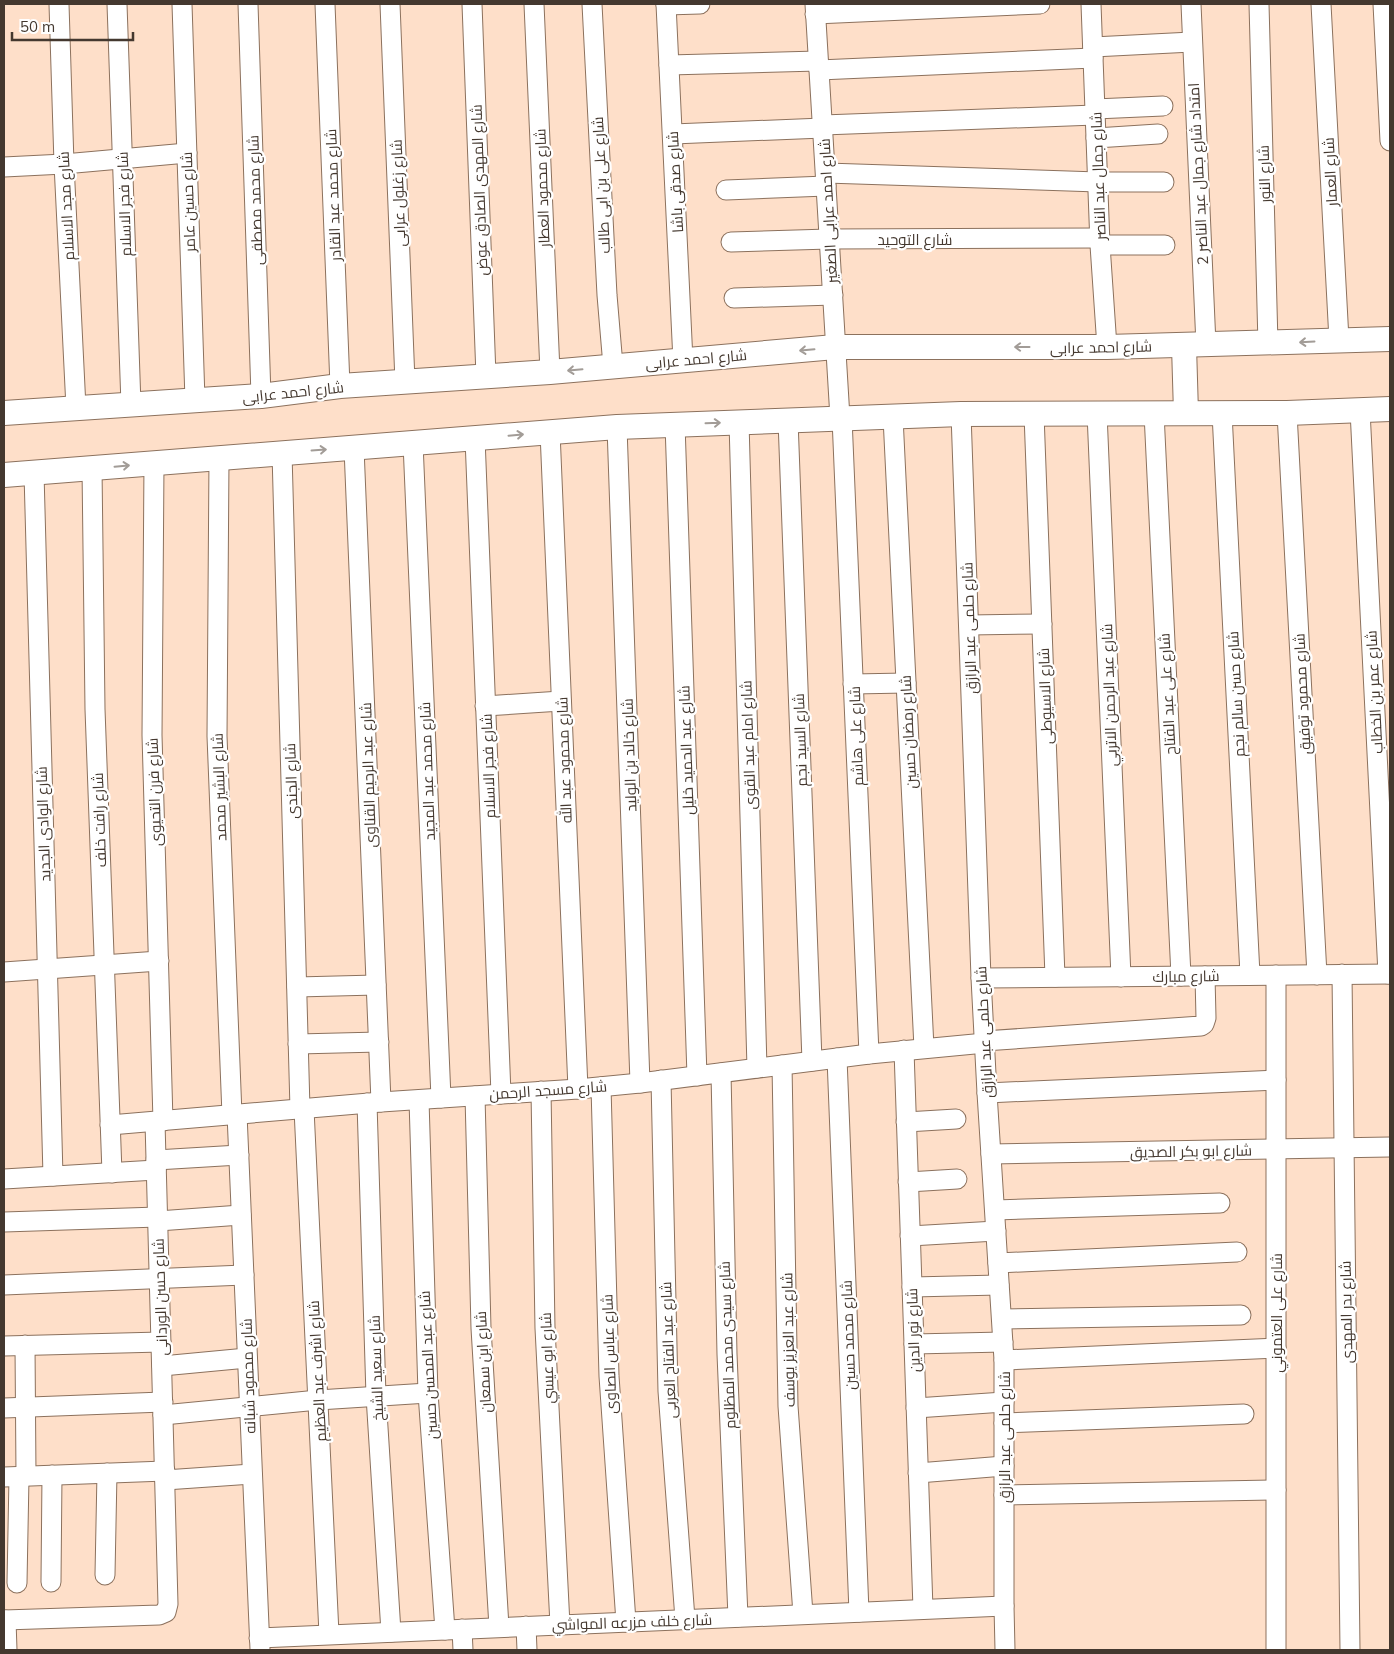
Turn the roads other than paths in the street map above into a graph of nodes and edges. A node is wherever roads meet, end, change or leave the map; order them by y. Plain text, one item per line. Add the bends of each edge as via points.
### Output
1 (60, 4) edge
2 (117, 4) edge
3 (182, 4) edge
4 (248, 4) edge
5 (325, 4) edge
6 (390, 4) edge
7 (472, 4) edge
8 (534, 4) edge
9 (592, 4) edge
10 (666, 4) edge
11 (700, 4) edge
12 (1040, 4) edge
13 (1091, 4) edge
14 (1191, 4) edge
15 (1258, 4) edge
16 (1321, 4) edge
17 (1383, 4) edge
18 (815, 9) edge
19 (1192, 42) junction
20 (1093, 53) junction
21 (819, 65) junction
22 (669, 66) junction
23 (1163, 106) dead end
24 (1095, 112) junction
25 (823, 126) junction
26 (673, 134) junction
27 (1158, 134) dead end
28 (1096, 138) junction
29 (1390, 140) edge
30 (187, 153) junction
31 (122, 158) junction
32 (64, 164) junction
33 (4, 167) edge
34 (826, 180) junction
35 (1098, 182) junction
36 (1164, 182) dead end
37 (726, 190) dead end
38 (829, 239) junction
39 (1100, 241) junction
40 (731, 242) dead end
41 (1165, 245) dead end
42 (833, 295) junction
43 (734, 298) dead end
44 (1390, 339) edge
45 (1339, 340) junction
46 (1268, 344) junction
47 (1195, 345) junction
48 (835, 347) junction
49 (1107, 347) junction
50 (684, 360) junction
51 (614, 366) junction
52 (550, 372) junction
53 (486, 376) junction
54 (405, 382) junction
55 (340, 386) junction
56 (261, 396) junction
57 (195, 400) junction
58 (131, 405) junction
59 (76, 408) junction
60 (1390, 409) edge
61 (1360, 410) junction
62 (4, 413) edge
63 (1096, 413) junction
64 (1154, 413) junction
65 (1186, 413) junction
66 (1222, 413) junction
67 (1287, 413) junction
68 (961, 414) junction
69 (1034, 414) junction
70 (893, 416) junction
71 (841, 418) junction
72 (788, 420) junction
73 (740, 422) junction
74 (674, 424) junction
75 (617, 427) junction
76 (550, 432) junction
77 (475, 438) junction
78 (413, 443) junction
79 (354, 448) junction
80 (282, 453) junction
81 (219, 458) junction
82 (154, 463) junction
83 (92, 468) junction
84 (34, 473) junction
85 (4, 475) edge
86 (1042, 624) junction
87 (969, 625) junction
88 (906, 683) junction
89 (853, 684) junction
90 (561, 701) junction
91 (485, 706) junction
92 (159, 961) junction
93 (104, 965) junction
94 (47, 970) junction
95 (4, 972) edge
96 (1342, 974) junction
97 (1389, 974) edge
98 (1250, 975) junction
99 (1276, 975) junction
100 (1317, 975) junction
101 (1181, 976) junction
102 (1205, 976) junction
103 (1055, 977) junction
104 (1121, 977) junction
105 (981, 978) junction
106 (376, 985) junction
107 (297, 987) junction
108 (379, 1042) junction
109 (984, 1042) junction
110 (298, 1044) junction
111 (924, 1048) junction
112 (904, 1050) junction
113 (869, 1054) junction
114 (836, 1058) junction
115 (812, 1061) junction
116 (782, 1065) junction
117 (757, 1068) junction
118 (721, 1073) junction
119 (697, 1076) junction
120 (661, 1080) junction
121 (1276, 1080) junction
122 (640, 1083) junction
123 (601, 1087) junction
124 (578, 1089) junction
125 (541, 1091) junction
126 (987, 1093) junction
127 (501, 1094) junction
128 (475, 1096) junction
129 (440, 1098) junction
130 (419, 1100) junction
131 (374, 1103) junction
132 (302, 1109) junction
133 (234, 1115) junction
134 (956, 1119) dead end
135 (159, 1122) junction
136 (906, 1122) junction
137 (110, 1126) junction
138 (1344, 1148) junction
139 (1390, 1148) edge
140 (1276, 1149) junction
141 (991, 1154) junction
142 (239, 1155) junction
143 (156, 1165) junction
144 (112, 1173) junction
145 (53, 1176) junction
146 (4, 1179) edge
147 (957, 1179) dead end
148 (908, 1182) junction
149 (1220, 1203) dead end
150 (995, 1210) junction
151 (241, 1216) junction
152 (158, 1219) junction
153 (4, 1222) edge
154 (996, 1230) junction
155 (910, 1236) junction
156 (1237, 1252) dead end
157 (998, 1263) junction
158 (244, 1275) junction
159 (159, 1280) junction
160 (1000, 1284) junction
161 (4, 1285) edge
162 (912, 1287) junction
163 (1241, 1315) dead end
164 (1002, 1319) junction
165 (161, 1342) junction
166 (914, 1344) junction
167 (4, 1346) edge
168 (25, 1346) junction
169 (1276, 1348) junction
170 (1004, 1351) junction
171 (247, 1358) junction
172 (162, 1366) junction
173 (428, 1393) junction
174 (376, 1396) junction
175 (318, 1400) junction
176 (1004, 1402) junction
177 (250, 1406) junction
178 (25, 1407) junction
179 (4, 1408) edge
180 (163, 1408) junction
181 (916, 1408) junction
182 (1244, 1414) dead end
183 (1004, 1423) junction
184 (1004, 1466) junction
185 (107, 1473) junction
186 (918, 1473) junction
187 (252, 1474) junction
188 (52, 1475) junction
189 (165, 1476) junction
190 (16, 1477) edge
191 (1276, 1490) junction
192 (1004, 1495) junction
193 (105, 1574) dead end
194 (51, 1582) dead end
195 (17, 1583) dead end
196 (1004, 1606) junction
197 (923, 1609) junction
198 (860, 1612) junction
199 (803, 1614) junction
200 (738, 1617) junction
201 (685, 1619) junction
202 (5, 1620) edge
203 (626, 1622) junction
204 (560, 1625) junction
205 (526, 1626) junction
206 (499, 1627) junction
207 (454, 1629) junction
208 (391, 1632) junction
209 (329, 1634) junction
210 (259, 1644) edge
211 (7, 1650) edge
212 (462, 1650) edge
213 (527, 1650) edge
214 (1005, 1650) edge
215 (1276, 1650) edge
216 (1350, 1650) edge

1 - 32 street, شارع مجد الاسلام
2 - 31 street, شارع فجر الاسلام
3 - 30 street, شارع حسين عامر
4 - 56 street, شارع محمد مصطفى
5 - 55 street, شارع محمد عبد القادر
6 - 54 street, شارع زغلول عرابى
7 - 53 street, شارع المهدى الصادق عوض
8 - 52 street, شارع محمود العطار
9 - 51 street, شارع على بن ابى طالب via 606,295
10 - 11 street
10 - 22 street, شارع صدقى باشا
12 - 18 street
13 - 20 street, شارع جمال عبد الناصر
14 - 19 street, امتداد شارع جمال عبد الناصر 2
15 - 46 street, شارع النور
16 - 45 street, شارع العمار
17 - 29 street
18 - 21 street, شارع احمد عرابى الصغير
19 - 20 street
19 - 47 street, امتداد شارع جمال عبد الناصر 2
20 - 21 street
20 - 24 street, شارع جمال عبد الناصر
21 - 22 street
21 - 25 street, شارع احمد عرابى الصغير
22 - 26 street, شارع صدقى باشا
23 - 24 street
24 - 25 street
24 - 28 street, شارع جمال عبد الناصر
25 - 26 street
25 - 34 street, شارع احمد عرابى الصغير
26 - 50 street, شارع صدقى باشا
27 - 28 street
28 - 35 street, شارع جمال عبد الناصر
30 - 31 street
30 - 57 street, شارع حسين عامر
31 - 32 street
31 - 58 street, شارع فجر الاسلام
32 - 33 street
32 - 59 street, شارع مجد الاسلام
34 - 35 street
34 - 37 street
34 - 38 street, شارع احمد عرابى الصغير
35 - 36 street
35 - 39 street, شارع جمال عبد الناصر
38 - 39 street, شارع التوحيد
38 - 40 street, شارع التوحيد
38 - 42 street, شارع احمد عرابى الصغير
39 - 41 street, شارع التوحيد
39 - 49 street, شارع جمال عبد الناصر
42 - 43 street
42 - 48 street, شارع احمد عرابى الصغير
44 - 45 street, شارع احمد عرابى
45 -> 46 street, شارع احمد عرابى
46 - 47 street, شارع احمد عرابى
47 - 49 street, شارع احمد عرابى
47 - 65 street
49 -> 48 street, شارع احمد عرابى
48 -> 50 street, شارع احمد عرابى
48 - 71 street, شارع احمد عرابى الصغير
50 - 51 street, شارع احمد عرابى
51 -> 52 street, شارع احمد عرابى
52 - 53 street, شارع احمد عرابى
53 - 54 street, شارع احمد عرابى
54 - 55 street, شارع احمد عرابى
55 - 56 street, شارع احمد عرابى
56 - 57 street, شارع احمد عرابى
57 - 58 street, شارع احمد عرابى
58 - 59 street, شارع احمد عرابى
59 - 62 street, شارع احمد عرابى
60 - 61 street
61 - 67 street
61 - 97 street, شارع عمر بن الخطاب
63 - 64 street
63 - 69 street
63 - 104 street, شارع عبد الرحمن الاتربي
64 - 65 street
64 - 101 street, شارع على عبد الفتاح
65 - 66 street
66 - 67 street
66 - 98 street, شارع حسن سالم نجم
67 - 100 street, شارع محمود توفيق
68 - 69 street
68 - 70 street
68 - 87 street, شارع حلمى عبد الرازق
69 - 86 street, شارع الاسيوطى
70 - 71 street
70 - 88 street, شارع رمضان حسين
71 - 72 street
71 - 89 street, شارع على هاشم
72 - 73 street
72 - 115 street, شارع السيد نجم
74 -> 73 street
73 - 117 street, شارع امام عبد القوى
74 - 75 street
74 - 119 street, شارع عبد الحميد خليل
75 - 76 street
75 - 122 street, شارع خالد بن الوليد
77 -> 76 street
76 - 90 street, شارع محمود عبد الله
77 - 78 street
77 - 91 street, شارع فجر الاسلام
78 - 79 street
78 - 129 street, شارع محمد عبد المجيد
80 -> 79 street
79 - 106 street, شارع عبد الرحيم القناوى
80 - 81 street
80 - 107 street, شارع الجندى
81 - 82 street
81 - 133 street, شارع البشير محمد via 217,736
83 -> 82 street
82 - 92 street, شارع فرن التحيوى via 152,735
83 - 84 street
83 - 93 street, شارع رافت خلف via 95,709
84 - 85 street
84 - 94 street, شارع الوادى الجديد
86 - 87 street
86 - 103 street, شارع الاسيوطى
87 - 105 street, شارع حلمى عبد الرازق
88 - 89 street
88 - 111 street, شارع رمضان حسين
89 - 113 street, شارع على هاشم
90 - 91 street
90 - 124 street, شارع محمود عبد الله
91 - 127 street, شارع فجر الاسلام
92 - 93 street
92 - 135 street, شارع فرن التحيوى
93 - 94 street
93 - 137 street, شارع رافت خلف
94 - 95 street
94 - 145 street, شارع الوادى الجديد
96 - 97 street, شارع مبارك
96 - 100 street, شارع مبارك
96 - 138 street, شارع بدر المهدى
98 - 99 street, شارع مبارك
98 - 102 street, شارع مبارك
99 - 100 street, شارع مبارك
99 - 121 street, شارع على العتموني
101 - 102 street, شارع مبارك
101 - 104 street, شارع مبارك
102 - 109 street, شارع مسجد الرحمن via 1206,1018 1201,1026
103 - 104 street, شارع مبارك
103 - 105 street, شارع مبارك
105 - 109 street, شارع حلمى عبد الرازق
106 - 107 street
106 - 108 street, شارع عبد الرحيم القناوى
107 - 110 street, شارع الجندى
108 - 110 street
108 - 131 street, شارع عبد الرحيم القناوى
109 - 111 street, شارع مسجد الرحمن
109 - 126 street, شارع حلمى عبد الرازق
110 - 132 street, شارع الجندى
111 - 112 street, شارع مسجد الرحمن
112 - 113 street, شارع مسجد الرحمن
112 - 136 street, شارع نور الدين
113 - 114 street, شارع مسجد الرحمن
114 - 115 street, شارع مسجد الرحمن
114 - 198 street, شارع محمد حسين
115 - 116 street, شارع مسجد الرحمن
116 - 117 street, شارع مسجد الرحمن
116 - 199 street, شارع عبد العزيز يوسف via 788,1406
117 - 118 street, شارع مسجد الرحمن
118 - 119 street, شارع مسجد الرحمن
118 - 200 street, شارع سيدى محمد المظلوم via 727,1354
119 - 120 street, شارع مسجد الرحمن
120 - 122 street, شارع مسجد الرحمن
120 - 201 street, شارع عبد الفتاح العربى via 668,1390
121 - 126 street
121 - 140 street, شارع على العتموني
122 - 123 street, شارع مسجد الرحمن
123 - 124 street, شارع مسجد الرحمن
123 - 203 street, شارع عباس الصاوى via 609,1376
124 - 125 street, شارع مسجد الرحمن
125 - 127 street, شارع مسجد الرحمن
125 - 204 street, شارع ابو عيسي via 545,1328
126 - 141 street, شارع حلمى عبد الرازق
127 - 128 street, شارع مسجد الرحمن
128 - 129 street, شارع مسجد الرحمن
128 - 206 street, شارع ابن سمعان via 481,1328
129 - 130 street, شارع مسجد الرحمن
130 - 131 street, شارع مسجد الرحمن
130 - 173 street, شارع عبد المحسن حسين
131 - 132 street, شارع مسجد الرحمن
131 - 174 street, شارع سعيد الشيخ
132 - 133 street, شارع مسجد الرحمن
132 - 175 street, شارع اشرف عبد العظيم
133 - 135 street, شارع مسجد الرحمن
133 - 142 street, شارع محمود شبانه
134 - 136 street
135 - 137 street, شارع مسجد الرحمن
135 - 143 street, شارع حسن الوردانى
136 - 148 street, شارع نور الدين
137 - 144 street, شارع رافت خلف
138 - 139 street, شارع ابو بكر الصديق
138 - 140 street, شارع ابو بكر الصديق
138 - 216 street, شارع بدر المهدى
140 - 141 street, شارع ابو بكر الصديق
140 - 169 street, شارع على العتموني
141 - 150 street, شارع حلمى عبد الرازق
142 - 143 street
142 - 151 street, شارع محمود شبانه
143 - 144 street
143 - 152 street, شارع حسن الوردانى
144 - 145 street
145 - 146 street
147 - 148 street
148 - 155 street, شارع نور الدين
149 - 150 street
150 - 154 street, شارع حلمى عبد الرازق
151 - 152 street
151 - 158 street, شارع محمود شبانه
152 - 153 street
152 - 159 street, شارع حسن الوردانى
154 - 155 street
154 - 157 street, شارع حلمى عبد الرازق
155 - 162 street, شارع نور الدين
156 - 157 street
157 - 160 street, شارع حلمى عبد الرازق
158 - 159 street
158 - 171 street, شارع محمود شبانه
159 - 161 street
159 - 165 street, شارع حسن الوردانى
160 - 162 street
160 - 164 street, شارع حلمى عبد الرازق
162 - 166 street, شارع نور الدين
163 - 164 street
164 - 170 street, شارع حلمى عبد الرازق
165 - 168 street
165 - 172 street, شارع حسن الوردانى
166 - 170 street
166 - 181 street, شارع نور الدين
167 - 168 street
168 - 178 street
169 - 170 street
169 - 191 street, شارع على العتموني
170 - 176 street, شارع حلمى عبد الرازق
171 - 172 street
171 - 177 street, شارع محمود شبانه
172 - 180 street, شارع حسن الوردانى
173 - 174 street
173 - 207 street, شارع عبد المحسن حسين
174 - 175 street
174 - 208 street, شارع سعيد الشيخ
175 - 177 street
175 - 209 street, شارع اشرف عبد العظيم
176 - 181 street
176 - 183 street, شارع حلمى عبد الرازق
177 - 180 street
177 - 187 street, شارع محمود شبانه
178 - 179 street
178 - 180 street
178 - 190 street
180 - 189 street, شارع حسن الوردانى
181 - 186 street, شارع نور الدين
182 - 183 street
183 - 184 street, شارع حلمى عبد الرازق
184 - 186 street
184 - 192 street, شارع حلمى عبد الرازق
185 - 188 street
185 - 189 street
185 - 193 street
186 - 197 street, شارع نور الدين
187 - 189 street
187 - 210 street, شارع محمود شبانه
188 - 190 street
188 - 194 street
189 - 202 street, شارع حسن الوردانى via 166,1612 159,1615
190 - 195 street
191 - 192 street
191 - 215 street, شارع على العتموني
192 - 196 street, شارع حلمى عبد الرازق
196 - 197 street, شارع خلف مزرعه المواشي
196 - 214 street, شارع حلمى عبد الرازق
197 - 198 street, شارع خلف مزرعه المواشي
198 - 199 street, شارع خلف مزرعه المواشي
199 - 200 street, شارع خلف مزرعه المواشي
200 - 201 street, شارع خلف مزرعه المواشي
201 - 203 street, شارع خلف مزرعه المواشي
202 - 211 street
203 - 204 street, شارع خلف مزرعه المواشي
204 - 205 street, شارع خلف مزرعه المواشي
205 - 206 street, شارع خلف مزرعه المواشي
205 - 213 street
206 - 207 street, شارع خلف مزرعه المواشي
207 - 208 street, شارع خلف مزرعه المواشي
207 - 212 street, شارع عبد المحسن حسين
208 - 209 street, شارع خلف مزرعه المواشي
209 - 210 street, شارع خلف مزرعه المواشي

